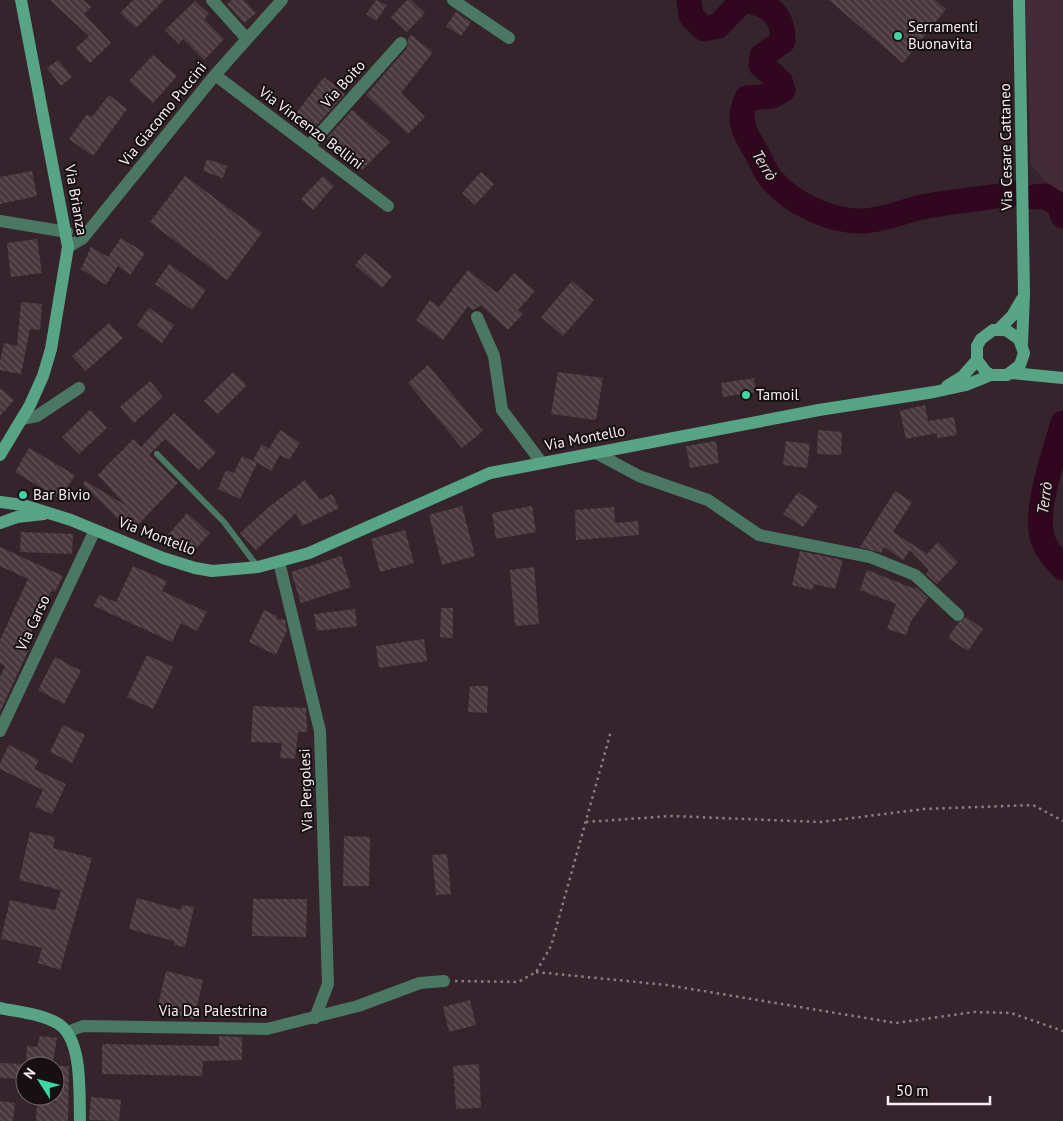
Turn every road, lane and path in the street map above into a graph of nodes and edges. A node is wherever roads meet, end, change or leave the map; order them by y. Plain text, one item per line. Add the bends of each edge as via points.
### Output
1 (22, 0) edge
2 (212, 0) edge
3 (282, 0) edge
4 (453, 0) edge
5 (1018, 0) edge
6 (510, 38) dead end
7 (248, 39) junction
8 (401, 43) dead end
9 (215, 75) junction
10 (309, 146) junction
11 (388, 206) dead end
12 (0, 221) edge
13 (67, 232) junction
14 (68, 246) junction
15 (1024, 294) junction
16 (477, 317) dead end
17 (1000, 328) junction
18 (1023, 349) junction
19 (976, 360) junction
20 (1012, 373) junction
21 (991, 375) junction
22 (1056, 378) edge
23 (79, 388) dead end
24 (934, 392) junction
25 (22, 419) junction
26 (596, 453) junction
27 (157, 454) dead end
28 (0, 455) edge
29 (542, 463) junction
30 (0, 503) edge
31 (49, 513) junction
32 (0, 522) edge
33 (95, 530) junction
34 (279, 562) junction
35 (258, 567) junction
36 (958, 614) dead end
37 (0, 730) edge
38 (611, 731) dead end
39 (1063, 821) edge
40 (586, 822) junction
41 (536, 972) junction
42 (444, 980) joint
43 (0, 1008) edge
44 (315, 1018) junction
45 (1063, 1031) edge
46 (67, 1032) junction
47 (80, 1121) edge

1 - 13 street, Via Brianza
2 - 7 street
3 - 7 street, Via Giacomo Puccini
4 - 6 street
5 - 15 street, Via Cesare Cattaneo
7 - 9 street, Via Giacomo Puccini
8 - 10 street, Via Boito
9 - 10 street, Via Vincenzo Bellini
9 - 14 street, Via Giacomo Puccini via 83,238
10 - 11 street, Via Vincenzo Bellini
12 - 13 street
13 - 14 street, Via Brianza
14 - 25 street, Via Brianza via 51,349 40,386
15 - 17 street, Via Cesare Cattaneo via 1012,316
15 - 18 street, Via Cesare Cattaneo
16 - 29 street via 494,356 502,410
17 - 18 street via 1011,332
17 - 19 street via 981,339
18 - 20 street via 1020,365
18 - 22 street via 1035,368
19 - 21 street
19 - 24 street, Via Montello via 963,376
20 - 21 street, Via Montello
20 - 22 street, Via Montello
21 - 24 street, Via Montello
23 - 25 street via 37,416
24 - 26 street, Via Montello via 809,412
25 - 28 street, Via Brianza
26 - 29 street, Via Montello
26 - 36 street via 639,476 708,500 759,535 870,557 915,575
27 - 35 lane via 224,522
29 - 34 street, Via Montello via 480,476 309,554
30 - 31 street, Via Montello via 23,504
30 - 32 street via 3,515
31 - 32 street, Via Montello
31 - 33 street, Via Montello
33 - 35 street, Via Montello via 194,568 212,571
33 - 37 street, Via Carso
34 - 35 street, Via Montello
34 - 44 street, Via Pergolesi via 320,731 328,984
38 - 40 path
39 - 40 path via 1033,805 924,809 820,822 671,816
40 - 41 path via 551,946
41 - 42 path via 518,982
41 - 45 path via 667,986 896,1022 974,1012 1011,1014
42 - 44 street, Via Da Palestrina via 420,983
43 - 46 street via 50,1020
44 - 46 street, Via Da Palestrina via 267,1029 84,1026
46 - 47 street via 77,1062

